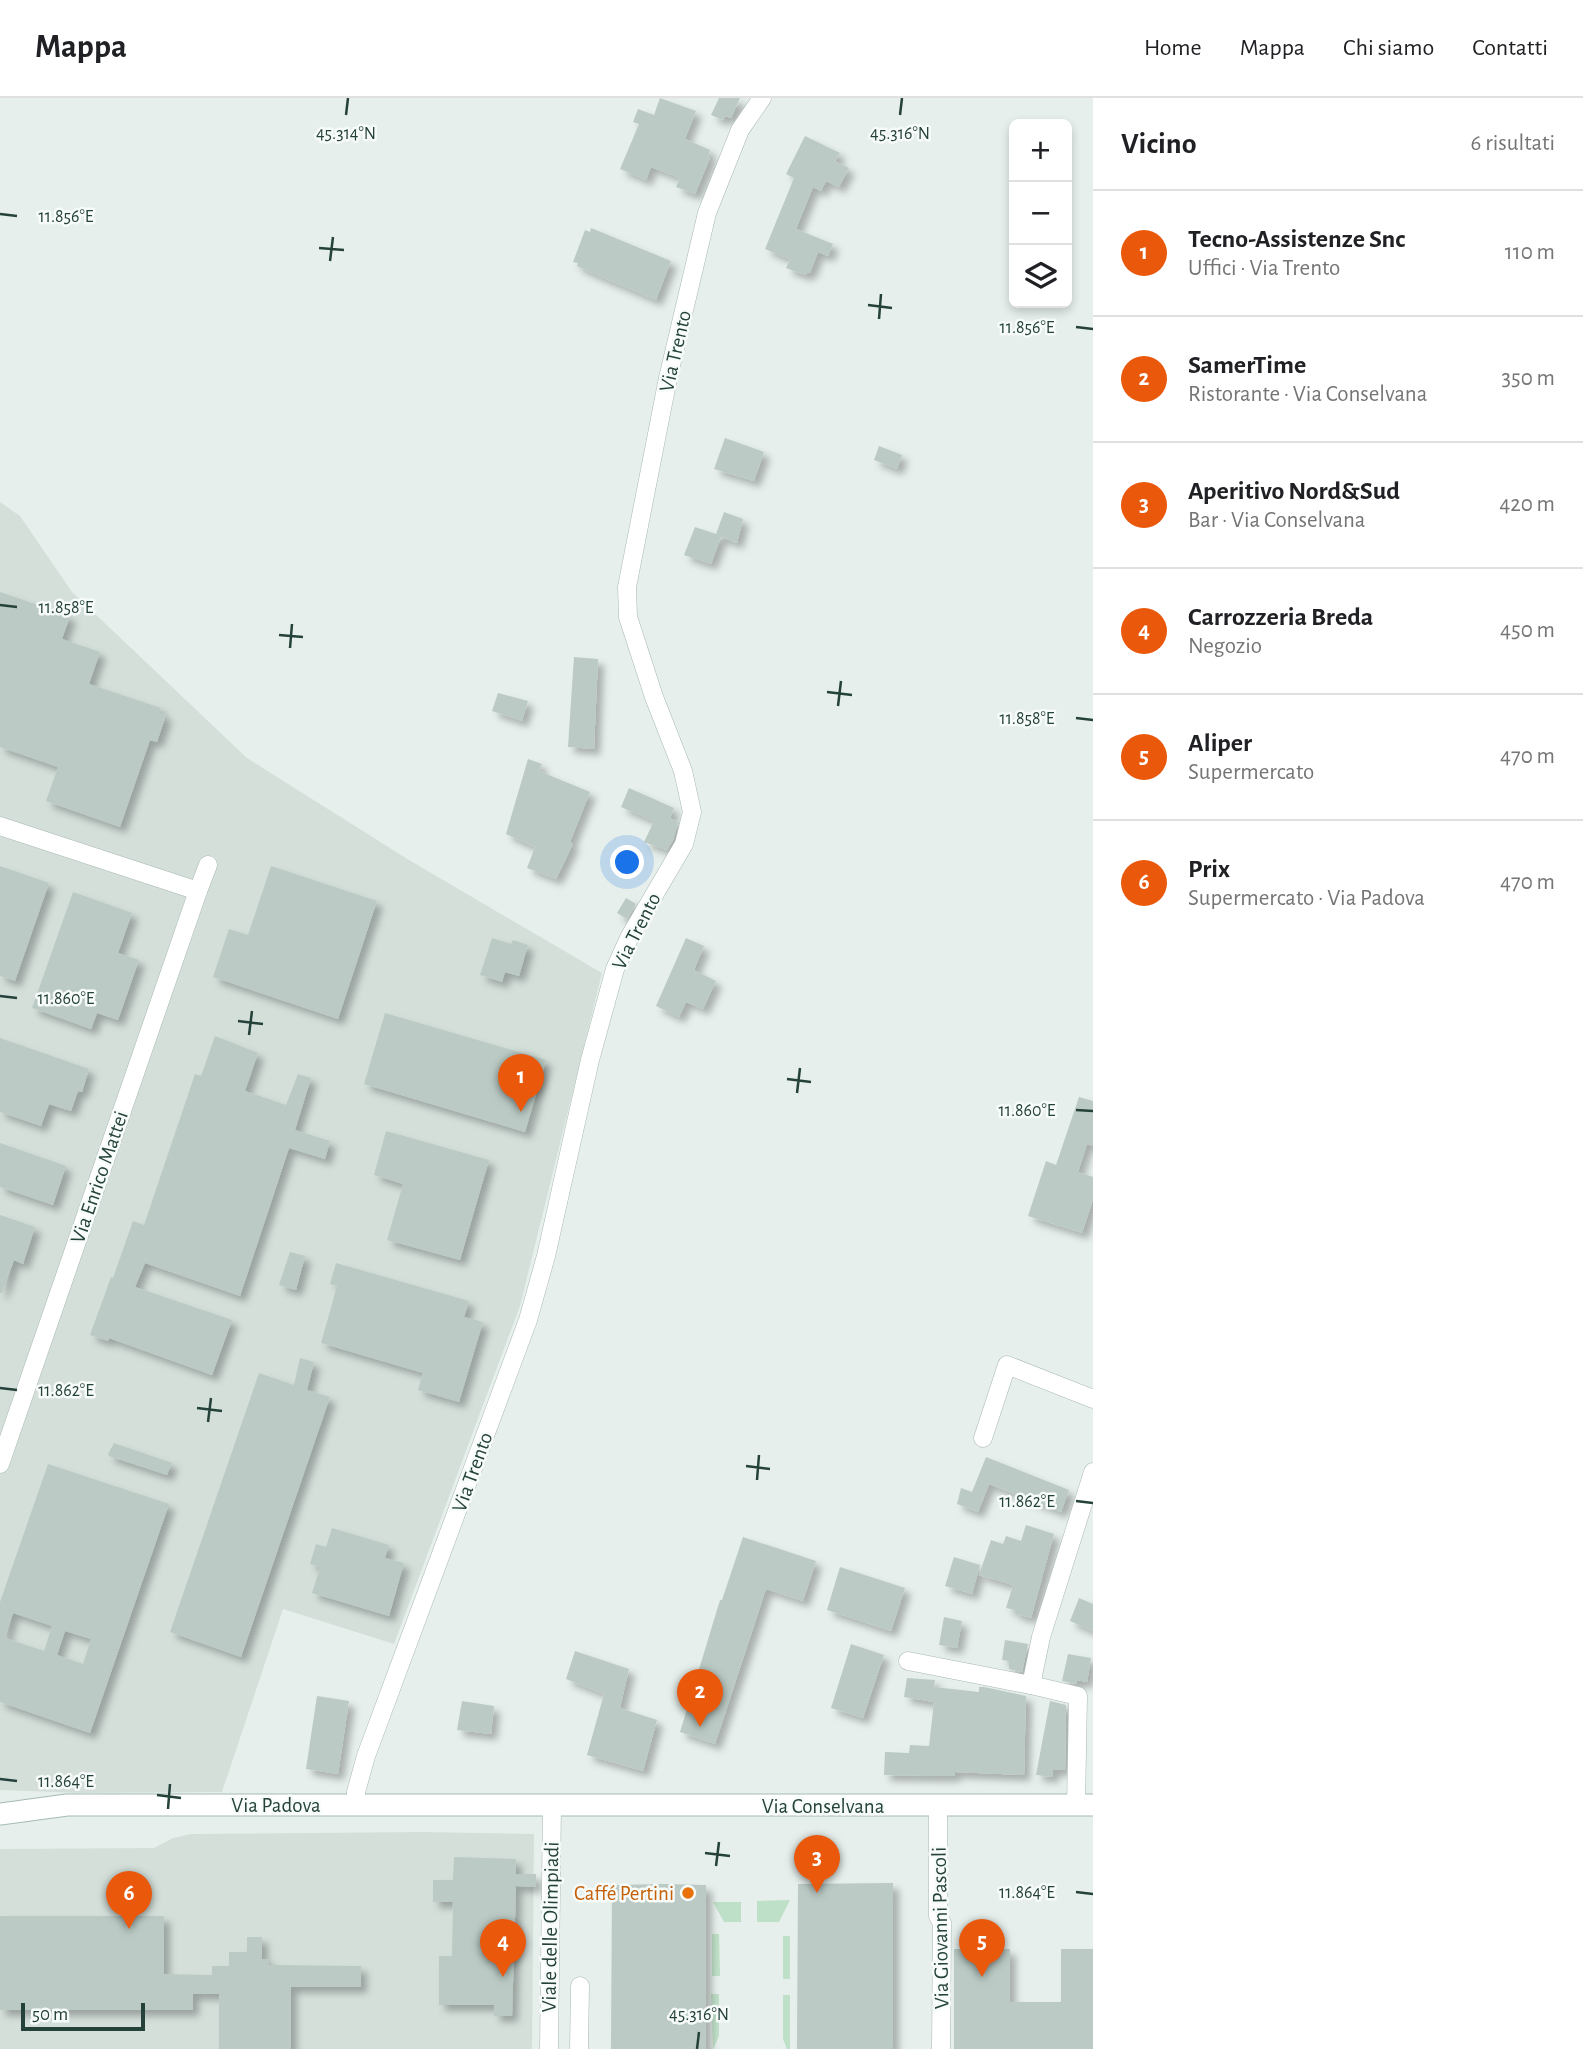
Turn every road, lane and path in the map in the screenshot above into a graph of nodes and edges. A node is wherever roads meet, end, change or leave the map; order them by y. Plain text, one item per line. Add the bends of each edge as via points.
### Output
1 (762, 98) edge
2 (0, 825) edge
3 (208, 864) dead end
4 (198, 891) junction
5 (1093, 1399) edge
6 (983, 1438) dead end
7 (0, 1464) edge
8 (1093, 1472) edge
9 (908, 1661) dead end
10 (1031, 1685) junction
11 (552, 1804) junction
12 (356, 1805) junction
13 (1085, 1805) edge
14 (938, 1806) junction
15 (0, 1814) edge
16 (580, 1986) dead end
17 (549, 2049) edge
18 (579, 2049) edge
19 (941, 2049) edge

1 - 12 street, Via Trento via 740,130 708,213 668,378 627,587 628,617 683,771 692,812 684,844 615,969 528,1320 366,1756
2 - 4 street
3 - 4 street, Via Enrico Mattei
4 - 7 street, Via Enrico Mattei
5 - 6 street via 1007,1365
8 - 10 street via 1041,1637
9 - 10 street
10 - 13 street via 1078,1696
11 - 12 main road, Via Padova
11 - 14 main road, Via Conselvana
11 - 17 street, Viale delle Olimpiadi
12 - 15 main road, Via Padova via 67,1805
13 - 14 main road, Via Conselvana
14 - 19 street, Via Giovanni Pascoli
16 - 18 street

